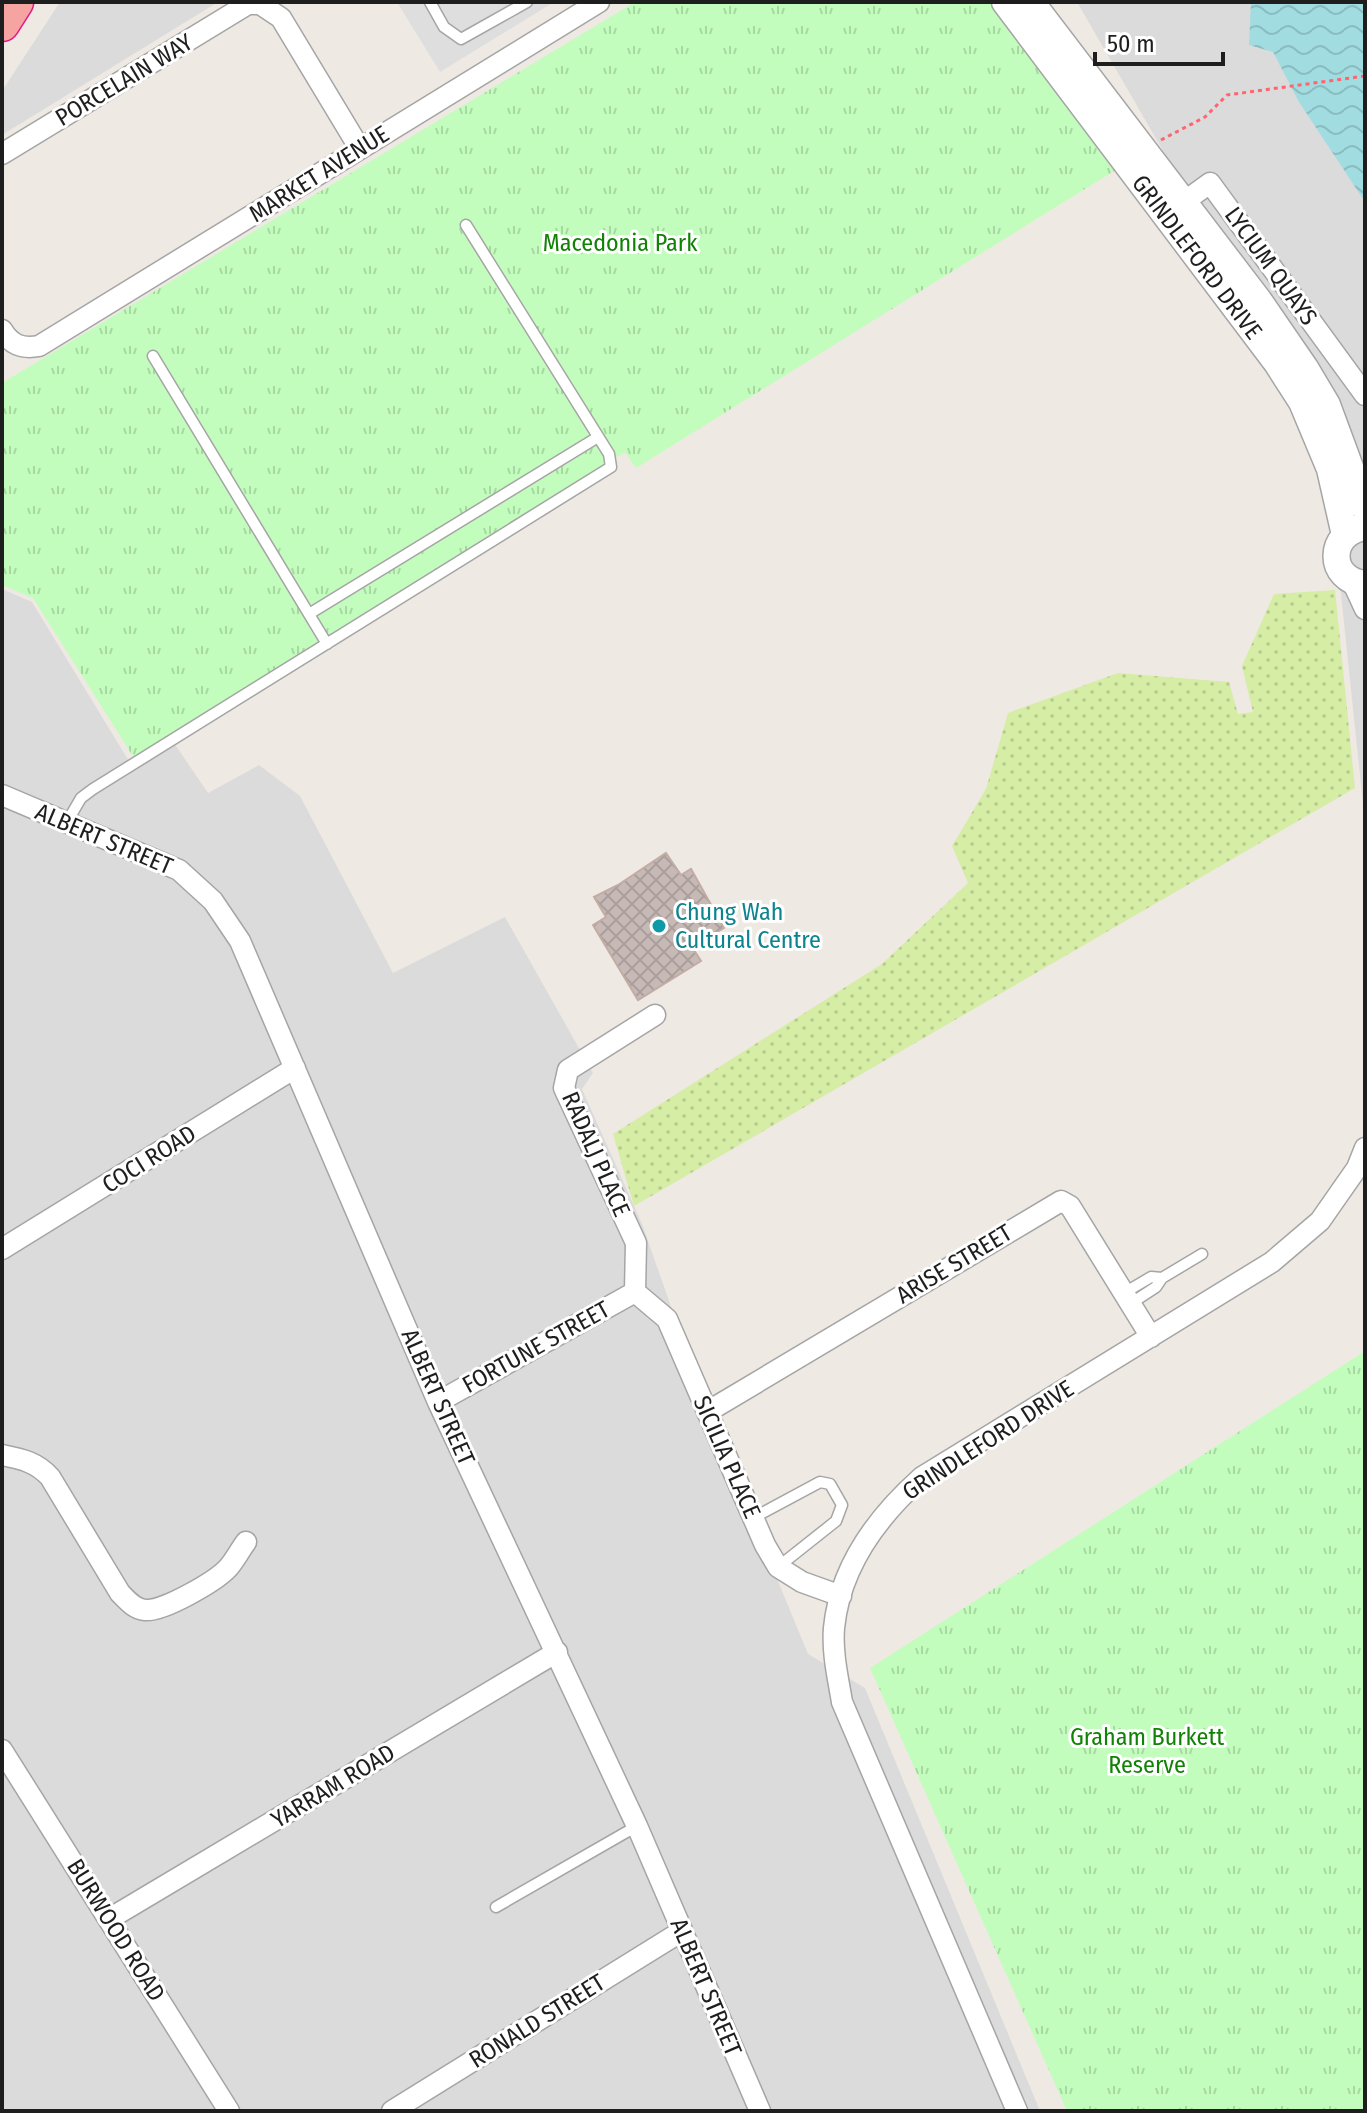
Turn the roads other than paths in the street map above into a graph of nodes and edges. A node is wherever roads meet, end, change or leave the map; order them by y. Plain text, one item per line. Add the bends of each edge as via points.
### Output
1 (16, 2) edge
2 (430, 2) edge
3 (527, 2) edge
4 (599, 2) edge
5 (1005, 2) edge
6 (1031, 2) edge
7 (2, 24) edge
8 (360, 149) junction
9 (2, 154) edge
10 (1174, 210) junction
11 (466, 225) dead end
12 (2, 330) edge
13 (153, 356) dead end
14 (1365, 395) edge
15 (598, 437) junction
16 (1365, 508) edge
17 (1355, 531) edge
18 (1358, 582) edge
19 (1365, 609) edge
20 (309, 614) junction
21 (327, 644) junction
22 (2, 795) edge
23 (67, 822) junction
24 (655, 1015) dead end
25 (295, 1068) junction
26 (1365, 1148) edge
27 (2, 1249) edge
28 (1202, 1254) dead end
29 (635, 1292) junction
30 (1127, 1298) junction
31 (1151, 1337) junction
32 (438, 1402) junction
33 (707, 1412) junction
34 (2, 1455) edge
35 (753, 1518) junction
36 (246, 1542) dead end
37 (778, 1567) junction
38 (841, 1596) junction
39 (557, 1652) junction
40 (2, 1750) edge
41 (637, 1826) junction
42 (496, 1907) dead end
43 (109, 1919) junction
44 (682, 1931) junction
45 (229, 2111) edge
46 (392, 2111) edge
47 (760, 2111) edge
48 (1017, 2111) edge

1 - 7 highway
2 - 3 lane via 444,27 461,39
4 - 8 street, MARKET AVENUE
5 - 10 street, GRINDLEFORD DRIVE
6 - 10 street, GRINDLEFORD DRIVE
8 - 9 street, PORCELAIN WAY via 281,18 260,4 248,4
8 - 12 street, MARKET AVENUE via 39,346 17,346
10 - 14 street, LYCIUM QUAYS via 1210,183
10 - 16 street, GRINDLEFORD DRIVE via 1259,301 1313,381 1342,441
10 - 17 street, GRINDLEFORD DRIVE via 1302,402
11 - 15 lane
13 - 20 lane
15 - 20 lane
15 - 21 lane via 612,463 607,471
17 - 18 street, GRINDLEFORD DRIVE via 1337,550 1337,559 1345,576
18 - 19 street, GRINDLEFORD DRIVE
20 - 21 lane
21 - 23 lane via 93,789
22 - 23 street, ALBERT STREET
23 - 25 street, ALBERT STREET via 179,870 213,901 243,947
24 - 29 street, RADALJ PLACE via 568,1070 564,1088 636,1243
25 - 27 street, COCI ROAD
25 - 32 street, ALBERT STREET
26 - 31 street, GRINDLEFORD DRIVE via 1320,1221 1272,1262
28 - 30 lane via 1156,1287
29 - 32 street, FORTUNE STREET
29 - 33 street, SICILIA PLACE via 667,1319
30 - 31 street, ARISE STREET
30 - 33 street, ARISE STREET via 1070,1206 1061,1201
31 - 38 street, GRINDLEFORD DRIVE via 922,1477 872,1530
32 - 39 street, ALBERT STREET
33 - 35 street, SICILIA PLACE
34 - 36 street via 39,1465 50,1477 120,1593 142,1610 171,1604 226,1570
35 - 37 street, SICILIA PLACE
35 - 37 lane via 820,1482 830,1484 842,1505 836,1521
37 - 38 street
38 - 48 street, GRINDLEFORD DRIVE via 834,1629 842,1702
39 - 41 street, ALBERT STREET
39 - 43 street, YARRAM ROAD
40 - 43 street, BURWOOD ROAD
41 - 42 lane
41 - 44 street, ALBERT STREET
43 - 45 street, BURWOOD ROAD
44 - 46 street, RONALD STREET
44 - 47 street, ALBERT STREET

